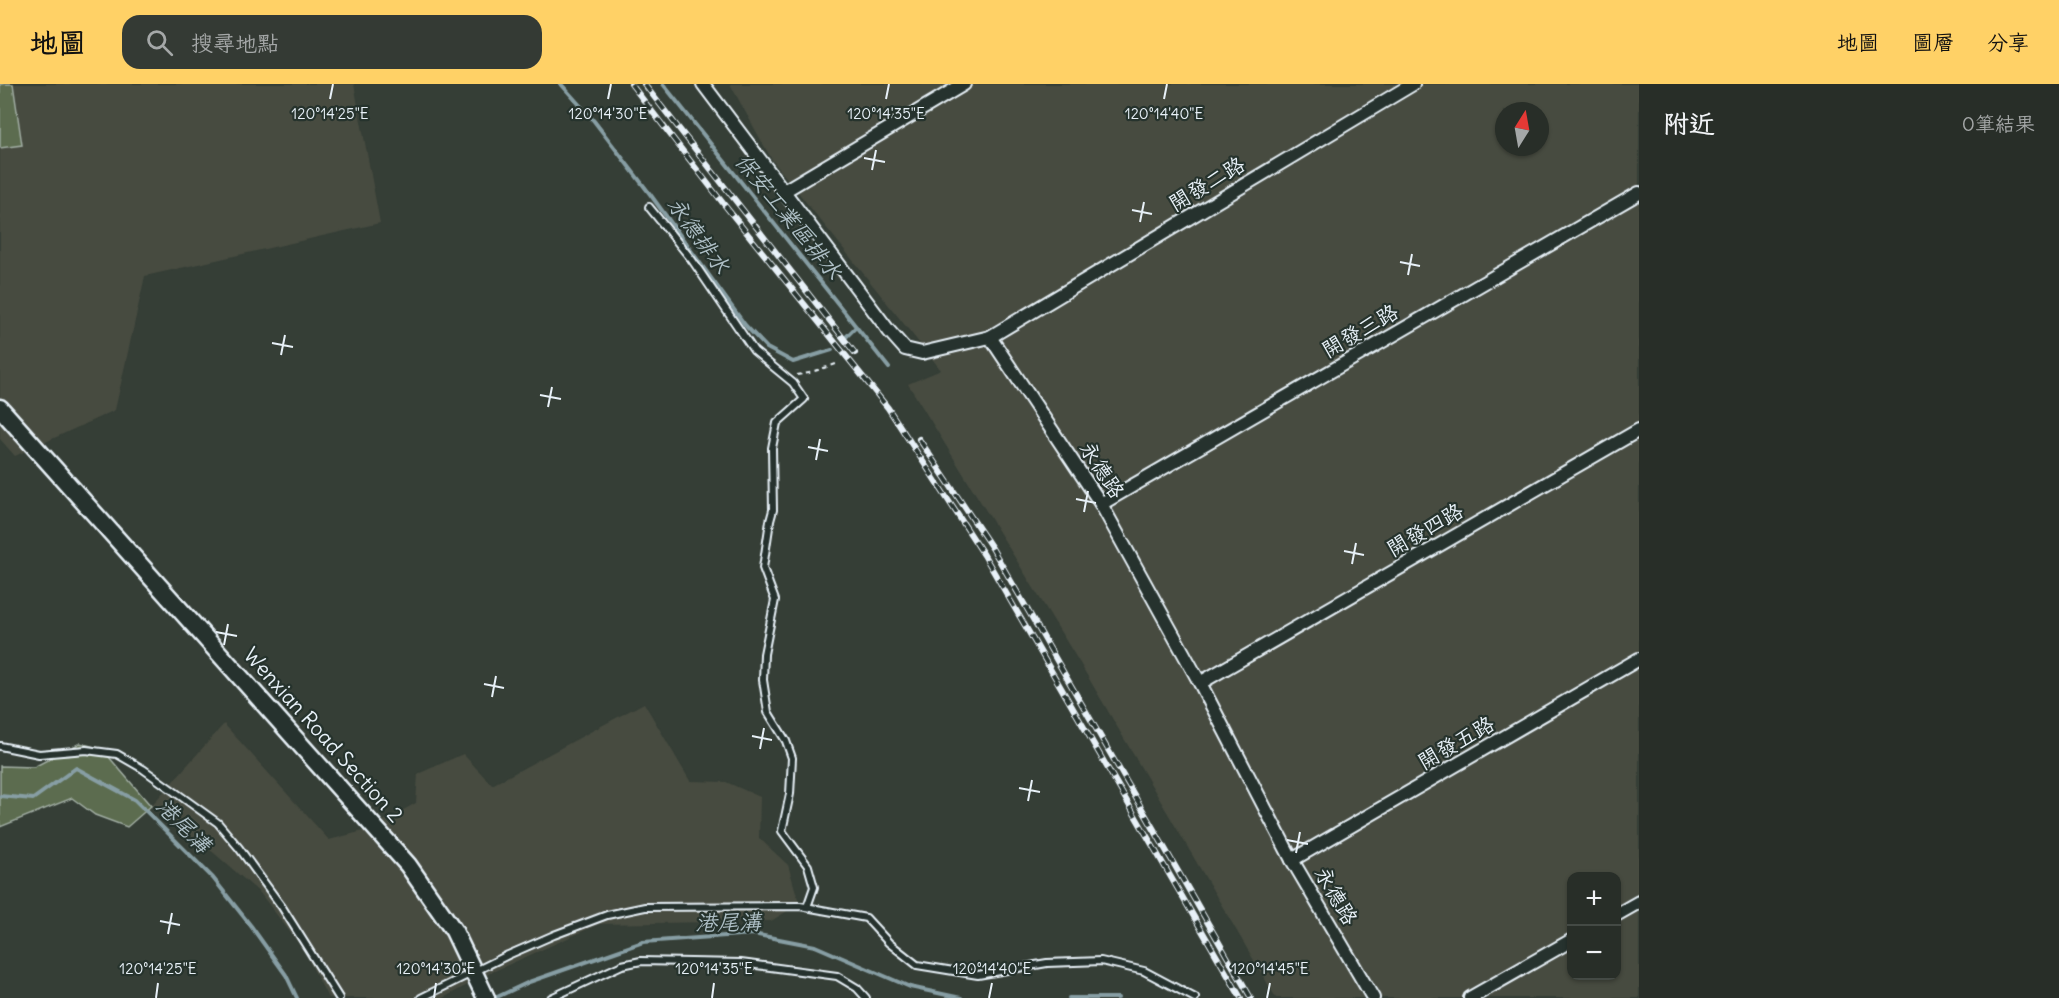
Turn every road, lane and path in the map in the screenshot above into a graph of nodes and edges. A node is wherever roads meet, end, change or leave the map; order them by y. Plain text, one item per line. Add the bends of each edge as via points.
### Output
1 (703, 84) edge
2 (964, 84) edge
3 (1413, 84) edge
4 (784, 191) junction
5 (1639, 193) edge
6 (649, 207) dead end
7 (990, 337) junction
8 (839, 363) dead end
9 (785, 376) junction
10 (0, 408) edge
11 (1639, 430) edge
12 (1101, 504) junction
13 (1639, 659) edge
14 (1200, 683) junction
15 (0, 746) edge
16 (1292, 860) junction
17 (1639, 902) edge
18 (807, 908) junction
19 (1621, 913) edge
20 (1567, 943) edge
21 (475, 971) junction
22 (339, 998) edge
23 (421, 998) edge
24 (486, 998) edge
25 (551, 998) edge
26 (866, 998) edge
27 (1195, 998) edge
28 (1373, 998) edge
29 (1470, 998) edge

1 - 4 street
2 - 4 street
3 - 7 street, 開發二路
4 - 7 street via 905,349 922,353
5 - 12 street, 開發三路
6 - 9 lane via 692,260 754,351
7 - 12 street, 永德路
8 - 9 path
9 - 18 lane via 804,399 777,423 772,448 773,510 763,568 775,600 763,680 768,712 792,758 782,831 808,867 814,887
10 - 21 street, Wenxian Road Section 2 via 408,865 454,931
11 - 14 street, 開發四路
12 - 14 street, 永德路
13 - 16 street, 開發五路
14 - 16 street, 永德路
15 - 22 lane via 39,754 86,750 117,754 218,823 282,907
16 - 28 street, 永德路
17 - 19 street
18 - 21 lane via 645,908 607,915
18 - 27 lane via 866,918 917,965 978,975 1047,963 1101,961 1144,971
20 - 29 street
21 - 23 lane
21 - 24 street, Wenxian Road Section 2
25 - 26 lane via 622,965 661,961 741,963 837,976

